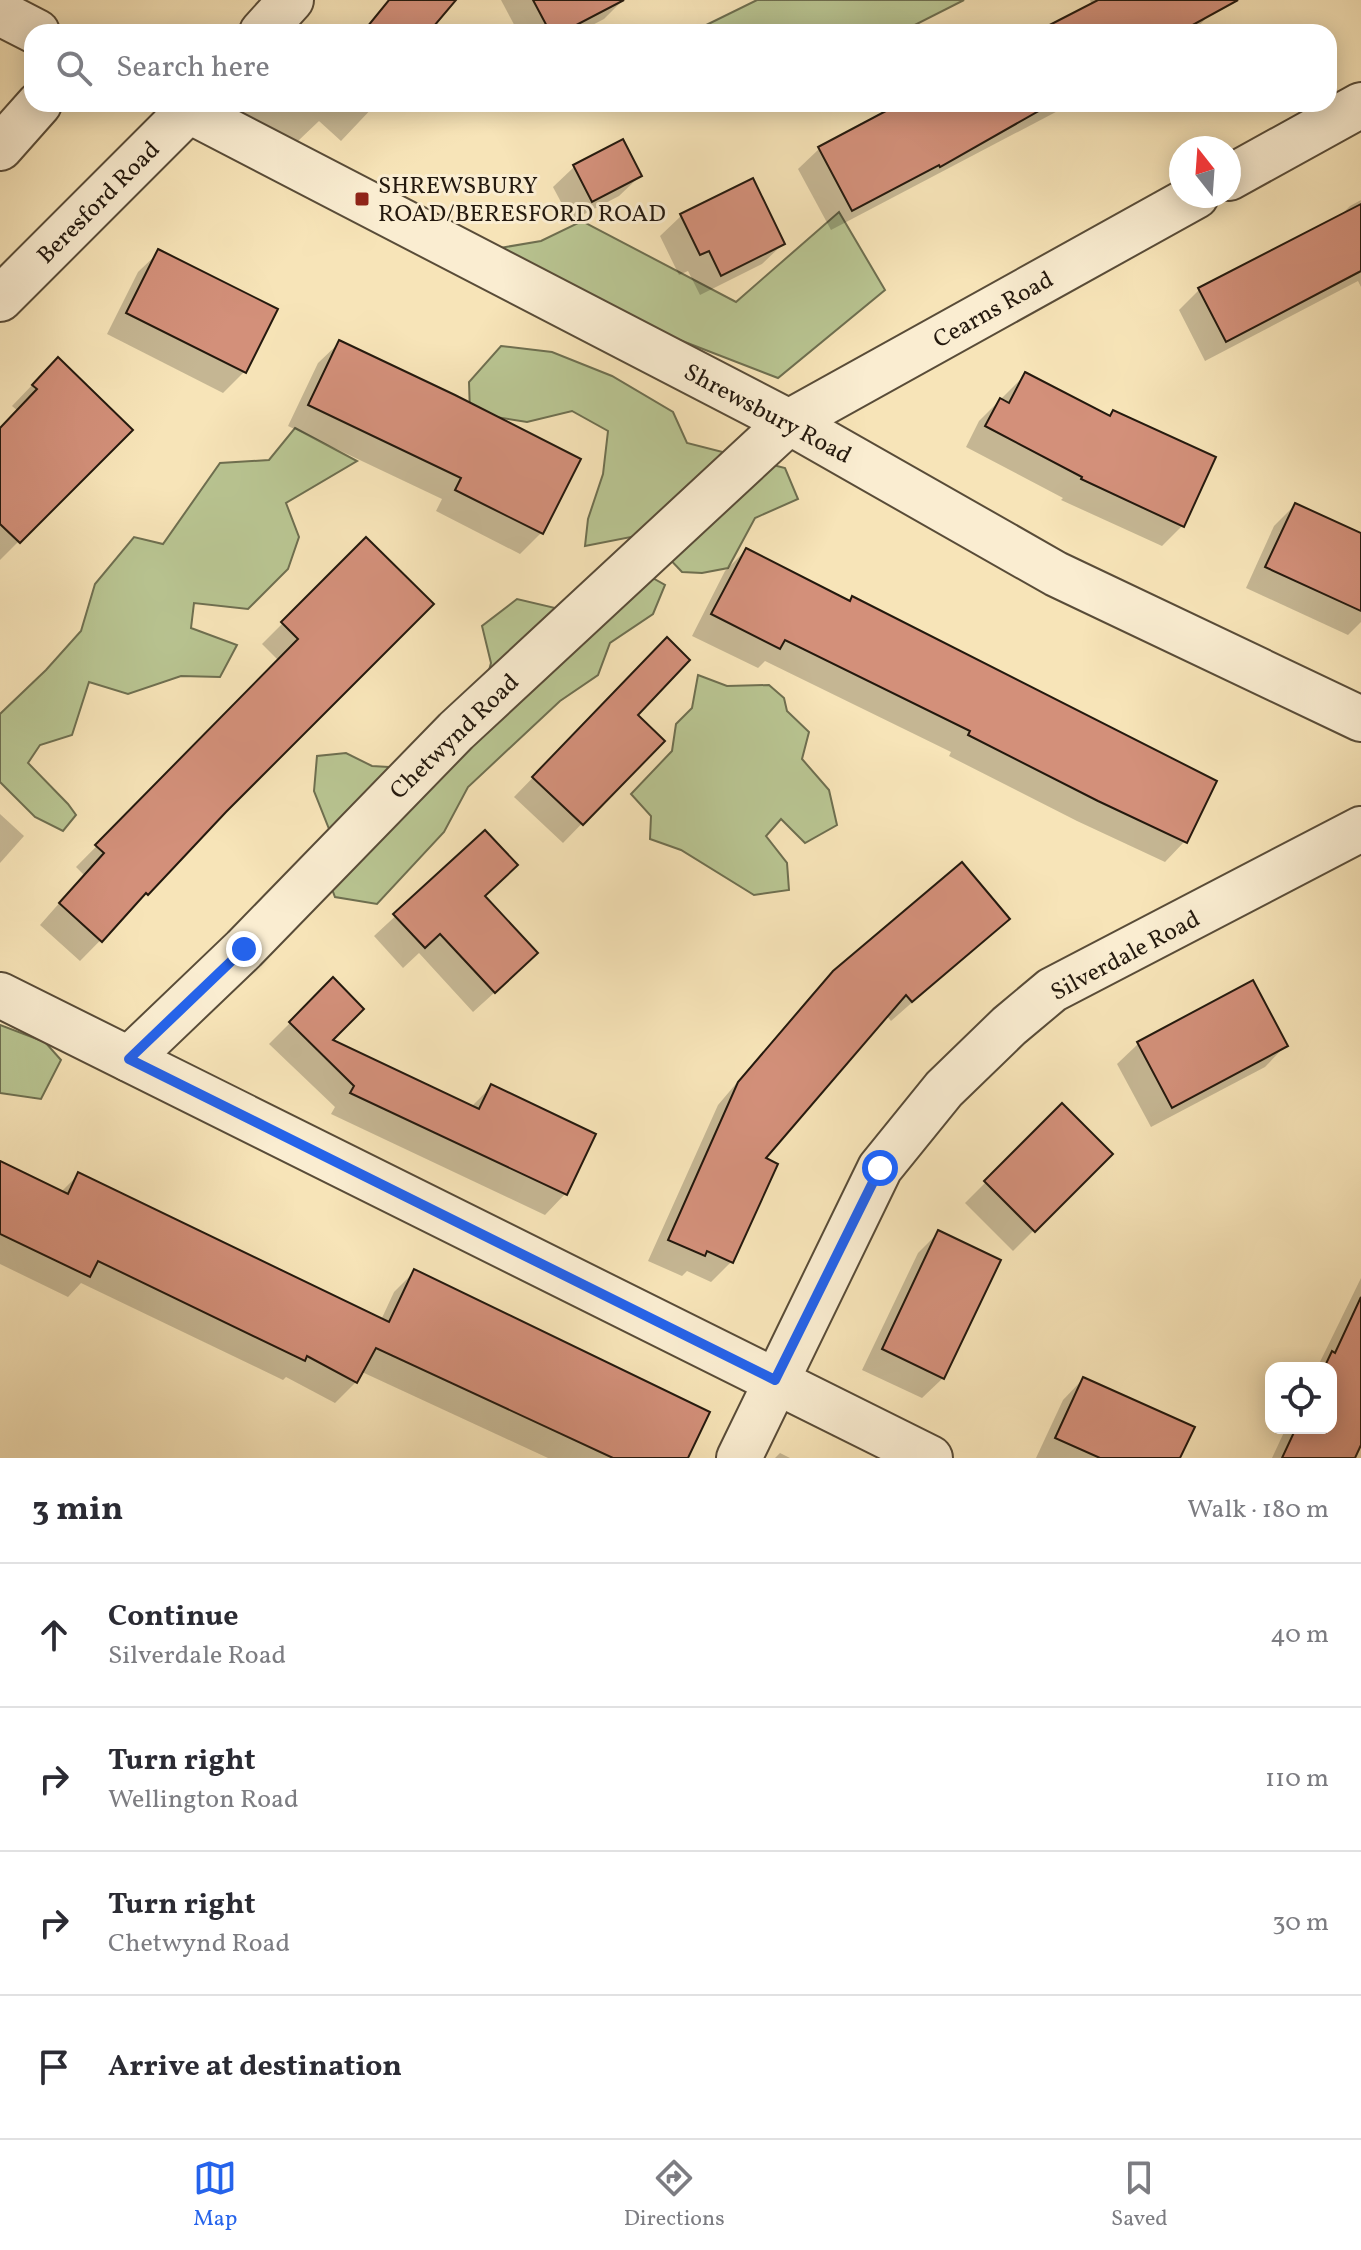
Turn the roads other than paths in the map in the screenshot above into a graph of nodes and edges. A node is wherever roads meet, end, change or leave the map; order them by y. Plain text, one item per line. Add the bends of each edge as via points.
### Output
1 (291, 0) edge
2 (0, 13) edge
3 (269, 24) edge
4 (24, 25) edge
5 (1361, 105) edge
6 (32, 112) edge
7 (181, 112) edge
8 (198, 112) edge
9 (0, 148) edge
10 (1241, 171) edge
11 (1174, 208) edge
12 (0, 299) edge
13 (789, 422) junction
14 (1361, 719) edge
15 (1361, 829) edge
16 (0, 995) edge
17 (129, 1059) junction
18 (775, 1380) junction
19 (739, 1458) edge
20 (930, 1458) edge

1 - 3 street
2 - 4 street
5 - 10 street
6 - 9 street
7 - 12 street, Beresford Road
8 - 13 street, Shrewsbury Road
11 - 13 street, Cearns Road
13 - 14 street, Shrewsbury Road via 1056,574
13 - 17 street, Chetwynd Road via 456,731
15 - 18 street, Silverdale Road via 1052,990 1009,1026 944,1089 880,1168
16 - 17 street
17 - 18 street
18 - 19 street, Silverdale Road
18 - 20 street

